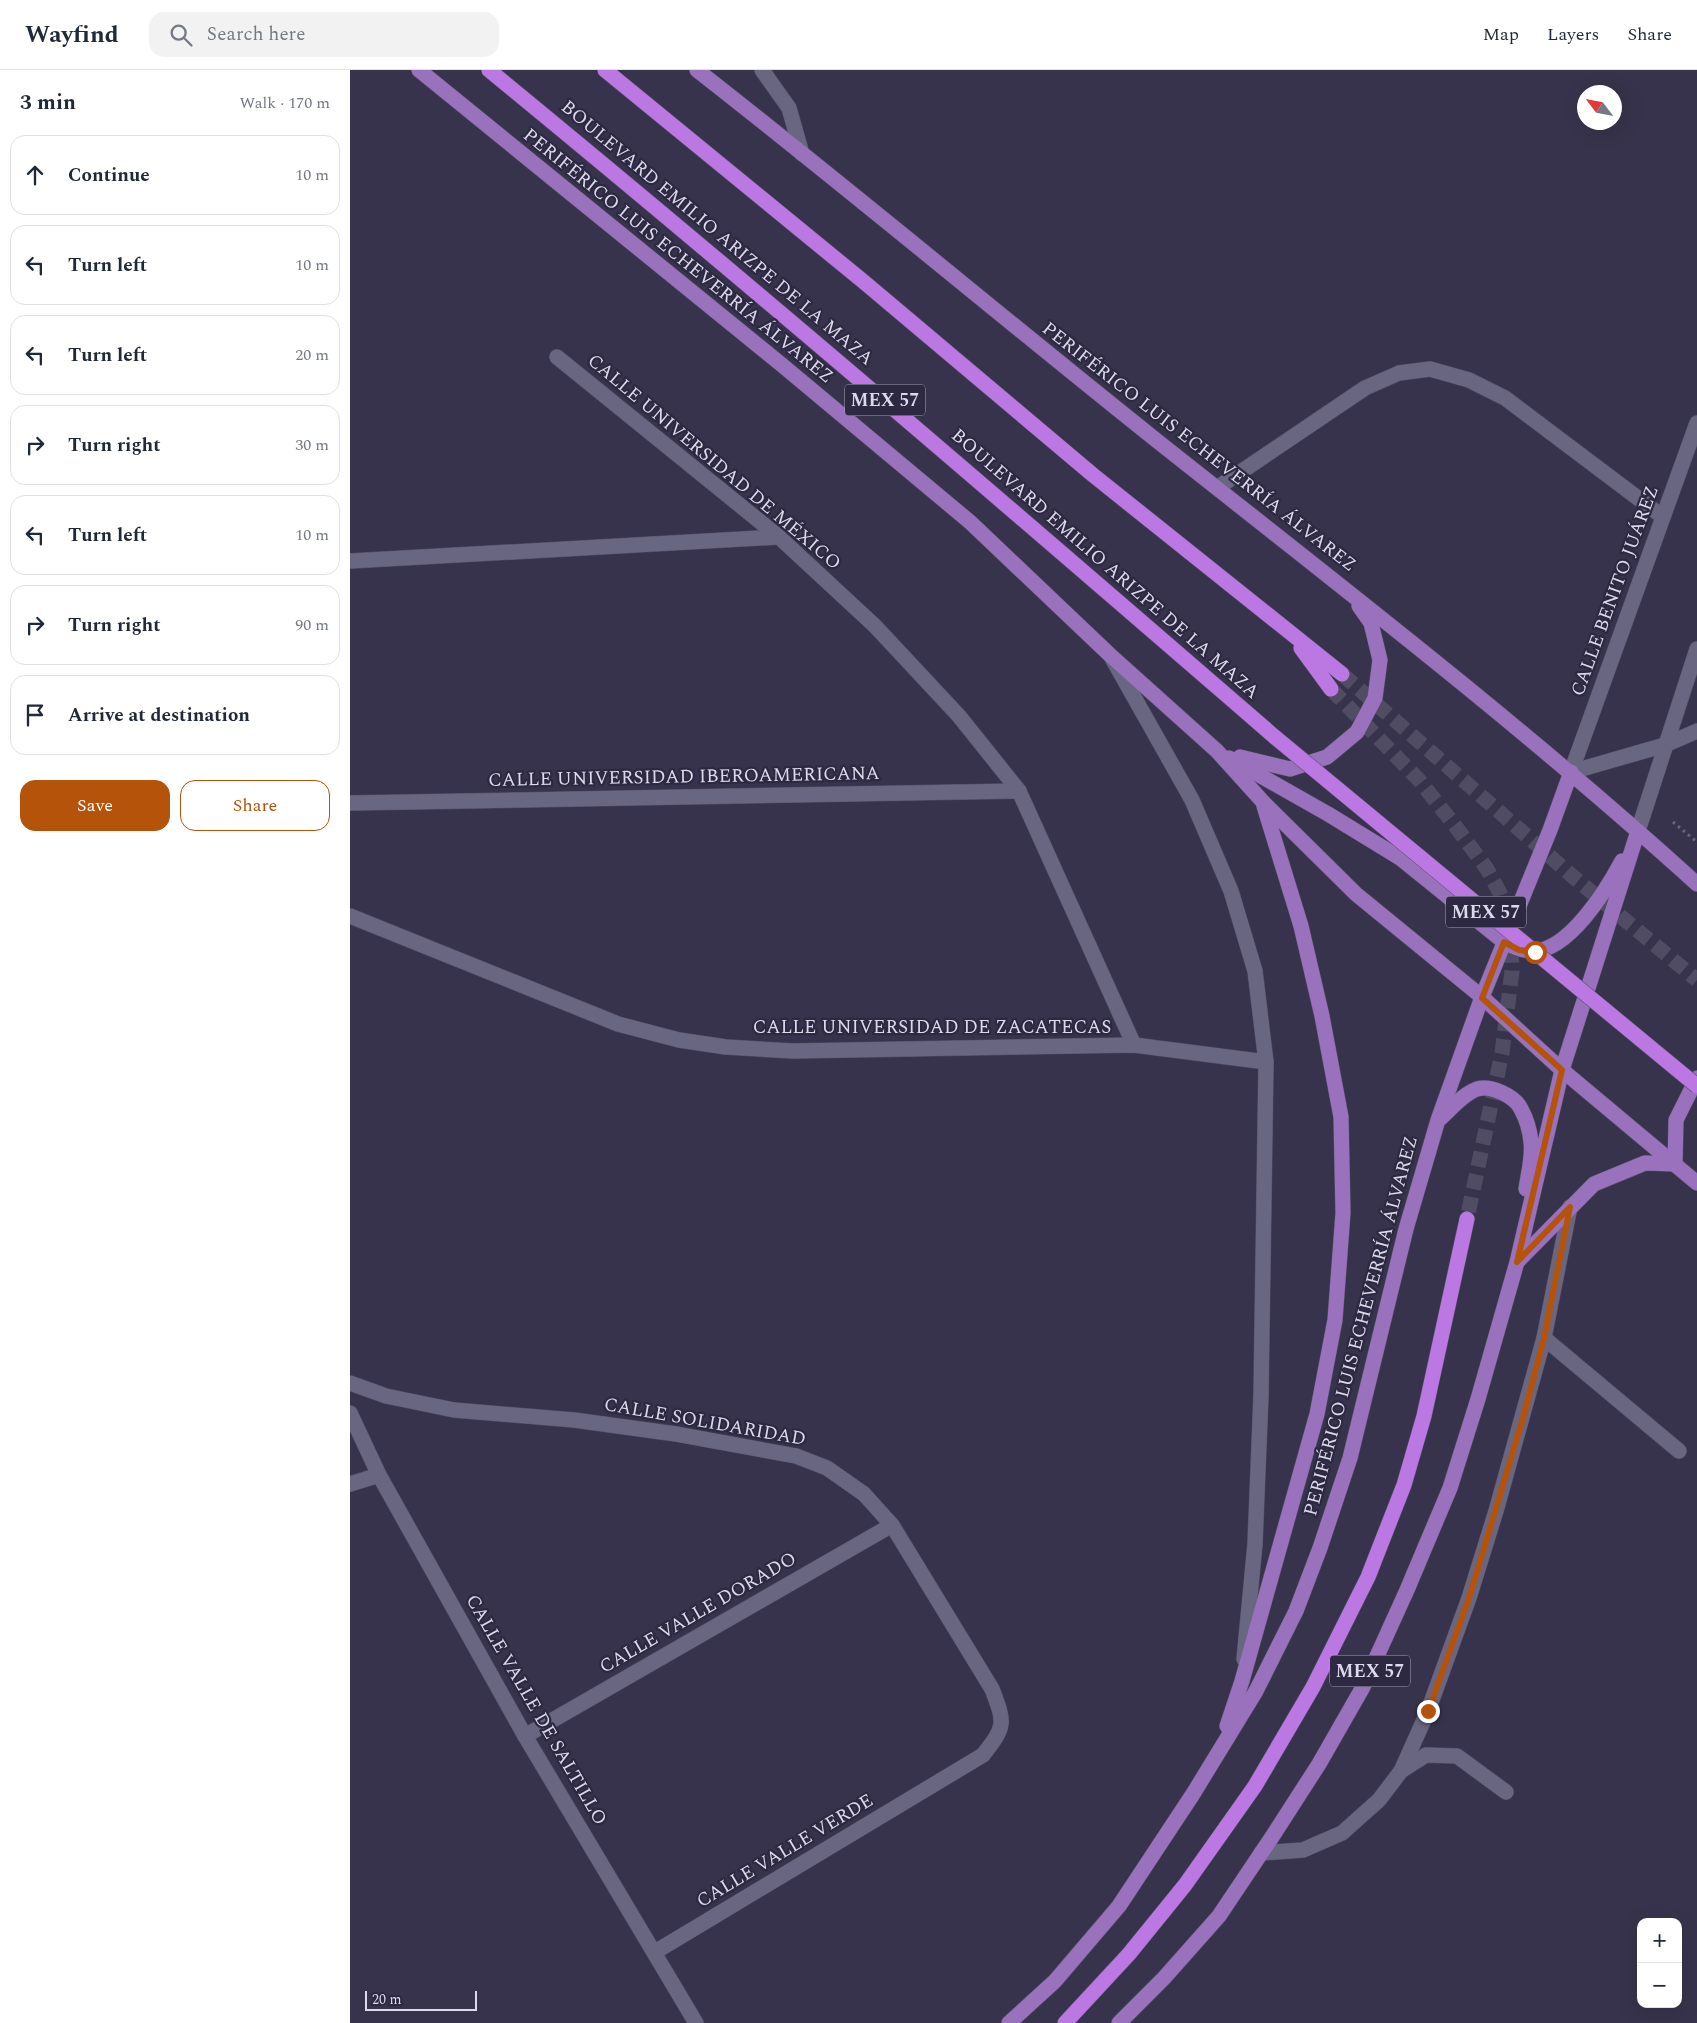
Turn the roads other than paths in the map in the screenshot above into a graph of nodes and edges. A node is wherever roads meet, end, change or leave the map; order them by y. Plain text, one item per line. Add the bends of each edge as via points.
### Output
1 (419, 70) edge
2 (489, 70) edge
3 (605, 70) edge
4 (697, 70) edge
5 (762, 70) edge
6 (802, 154) junction
7 (557, 357) dead end
8 (1697, 423) edge
9 (1217, 488) junction
10 (1663, 517) junction
11 (779, 537) junction
12 (350, 561) edge
13 (1349, 591) junction
14 (1290, 632) junction
15 (1697, 650) edge
16 (1110, 655) junction
17 (1342, 674) tunnel mouth
18 (1331, 690) tunnel mouth
19 (1697, 731) edge
20 (1665, 744) junction
21 (1217, 751) junction
22 (1571, 772) junction
23 (1019, 791) junction
24 (350, 803) edge
25 (1264, 803) junction
26 (1638, 831) junction
27 (1697, 884) edge
28 (350, 916) edge
29 (1504, 942) junction
30 (1482, 998) junction
31 (1134, 1045) junction
32 (1266, 1062) junction
33 (1562, 1070) junction
34 (1697, 1078) edge
35 (1697, 1086) edge
36 (1438, 1120) junction
37 (1675, 1164) junction
38 (1697, 1183) edge
39 (1570, 1207) junction
40 (1468, 1219) tunnel mouth
41 (1517, 1262) junction
42 (1544, 1338) junction
43 (350, 1383) edge
44 (350, 1413) edge
45 (1679, 1451) dead end
46 (379, 1475) junction
47 (350, 1484) edge
48 (892, 1525) junction
49 (1242, 1681) junction
50 (525, 1736) junction
51 (1402, 1771) junction
52 (936, 1784) joint
53 (1506, 1792) dead end
54 (1193, 1794) junction
55 (1261, 1853) junction
56 (655, 1952) junction
57 (696, 2023) edge
58 (1009, 2023) edge
59 (1065, 2023) edge
60 (1119, 2023) edge

1 - 16 main road, PERIFÉRICO LUIS ECHEVERRÍA ÁLVAREZ via 970,522
2 - 35 highway, BOULEVARD EMILIO ARIZPE DE LA MAZA / MEX 57, bridge via 919,429 1276,738
3 - 14 highway via 1093,475
4 - 6 main road, PERIFÉRICO LUIS ECHEVERRÍA ÁLVAREZ
5 - 6 street via 789,108
6 - 9 main road, PERIFÉRICO LUIS ECHEVERRÍA ÁLVAREZ
7 - 11 street, CALLE UNIVERSIDAD DE MÉXICO
8 - 10 street, CALLE BENITO JUÁREZ
9 - 10 street via 1365,388 1399,373 1430,369 1469,380 1506,398
9 - 13 main road, PERIFÉRICO LUIS ECHEVERRÍA ÁLVAREZ
10 - 22 street, CALLE BENITO JUÁREZ
11 - 12 street
11 - 23 street, CALLE UNIVERSIDAD DE MÉXICO via 875,626 959,716
13 - 21 main road via 1371,623 1380,660 1375,698 1357,732 1327,756 1290,769
13 - 22 main road, PERIFÉRICO LUIS ECHEVERRÍA ÁLVAREZ
14 - 17 highway
14 - 18 highway
15 - 20 street
16 - 21 main road, PERIFÉRICO LUIS ECHEVERRÍA ÁLVAREZ
16 - 32 street, PERIFÉRICO LUIS ECHEVERRÍA ÁLVAREZ via 1192,800 1231,891 1255,971
19 - 20 street
20 - 22 street
20 - 26 street
21 - 25 main road, PERIFÉRICO LUIS ECHEVERRÍA ÁLVAREZ
21 - 29 main road via 1400,858
22 - 26 main road, PERIFÉRICO LUIS ECHEVERRÍA ÁLVAREZ
22 - 29 main road, PERIFÉRICO LUIS ECHEVERRÍA ÁLVAREZ / MEX 57
23 - 24 street, CALLE UNIVERSIDAD IBEROAMERICANA
23 - 31 street, CALLE UNIVERSIDAD DE MÉXICO
25 - 30 main road, PERIFÉRICO LUIS ECHEVERRÍA ÁLVAREZ via 1356,894
25 - 49 main road via 1301,926 1326,1034 1341,1117 1343,1213 1335,1320 1317,1414
26 - 27 main road, PERIFÉRICO LUIS ECHEVERRÍA ÁLVAREZ
26 - 29 main road via 1606,890 1576,927 1553,946 1535,952 1519,950
26 - 33 main road, MEX 57
28 - 31 street, CALLE UNIVERSIDAD DE ZACATECAS via 618,1024 679,1040 793,1051
29 - 30 main road, PERIFÉRICO LUIS ECHEVERRÍA ÁLVAREZ / MEX 57
30 - 33 main road, PERIFÉRICO LUIS ECHEVERRÍA ÁLVAREZ
30 - 36 main road, PERIFÉRICO LUIS ECHEVERRÍA ÁLVAREZ / MEX 57
31 - 32 street, CALLE UNIVERSIDAD DE ZACATECAS
32 - 49 street, PERIFÉRICO LUIS ECHEVERRÍA ÁLVAREZ via 1255,1544
33 - 37 main road, PERIFÉRICO LUIS ECHEVERRÍA ÁLVAREZ
33 - 41 main road, MEX 57
34 - 37 main road via 1676,1120
36 - 41 main road via 1466,1095 1478,1089 1500,1092 1521,1108 1532,1143
36 - 54 main road, PERIFÉRICO LUIS ECHEVERRÍA ÁLVAREZ / MEX 57 via 1406,1229 1350,1458 1320,1548 1296,1612 1256,1691
37 - 38 main road
37 - 39 main road via 1646,1163 1616,1174 1594,1184
39 - 41 main road
39 - 42 street
40 - 59 highway via 1424,1416 1404,1485 1368,1578 1318,1679 1255,1786 1185,1885 1129,1954
41 - 55 main road, MEX 57 via 1450,1488 1407,1590 1363,1688 1319,1764
42 - 45 street
42 - 51 street via 1469,1598 1428,1711
43 - 48 street, CALLE SOLIDARIDAD via 386,1396 454,1410 574,1420 676,1434 796,1456 827,1468 864,1494
44 - 46 street, CALLE VALLE DE SALTILLO
46 - 47 street
46 - 50 street, CALLE VALLE DE SALTILLO
48 - 50 street, CALLE VALLE DORADO
48 - 52 street, CALLE SOLIDARIDAD via 992,1689 1002,1715 1000,1735 983,1755
49 - 54 main road via 1229,1721
50 - 56 street, CALLE VALLE DE SALTILLO
51 - 53 street via 1426,1755 1457,1756
51 - 55 street via 1379,1800 1342,1833 1303,1850
52 - 56 street, CALLE VALLE VERDE
54 - 58 main road, PERIFÉRICO LUIS ECHEVERRÍA ÁLVAREZ / MEX 57 via 1119,1906 1055,1981
55 - 60 main road, MEX 57 via 1219,1916
56 - 57 street, CALLE VALLE DE SALTILLO

